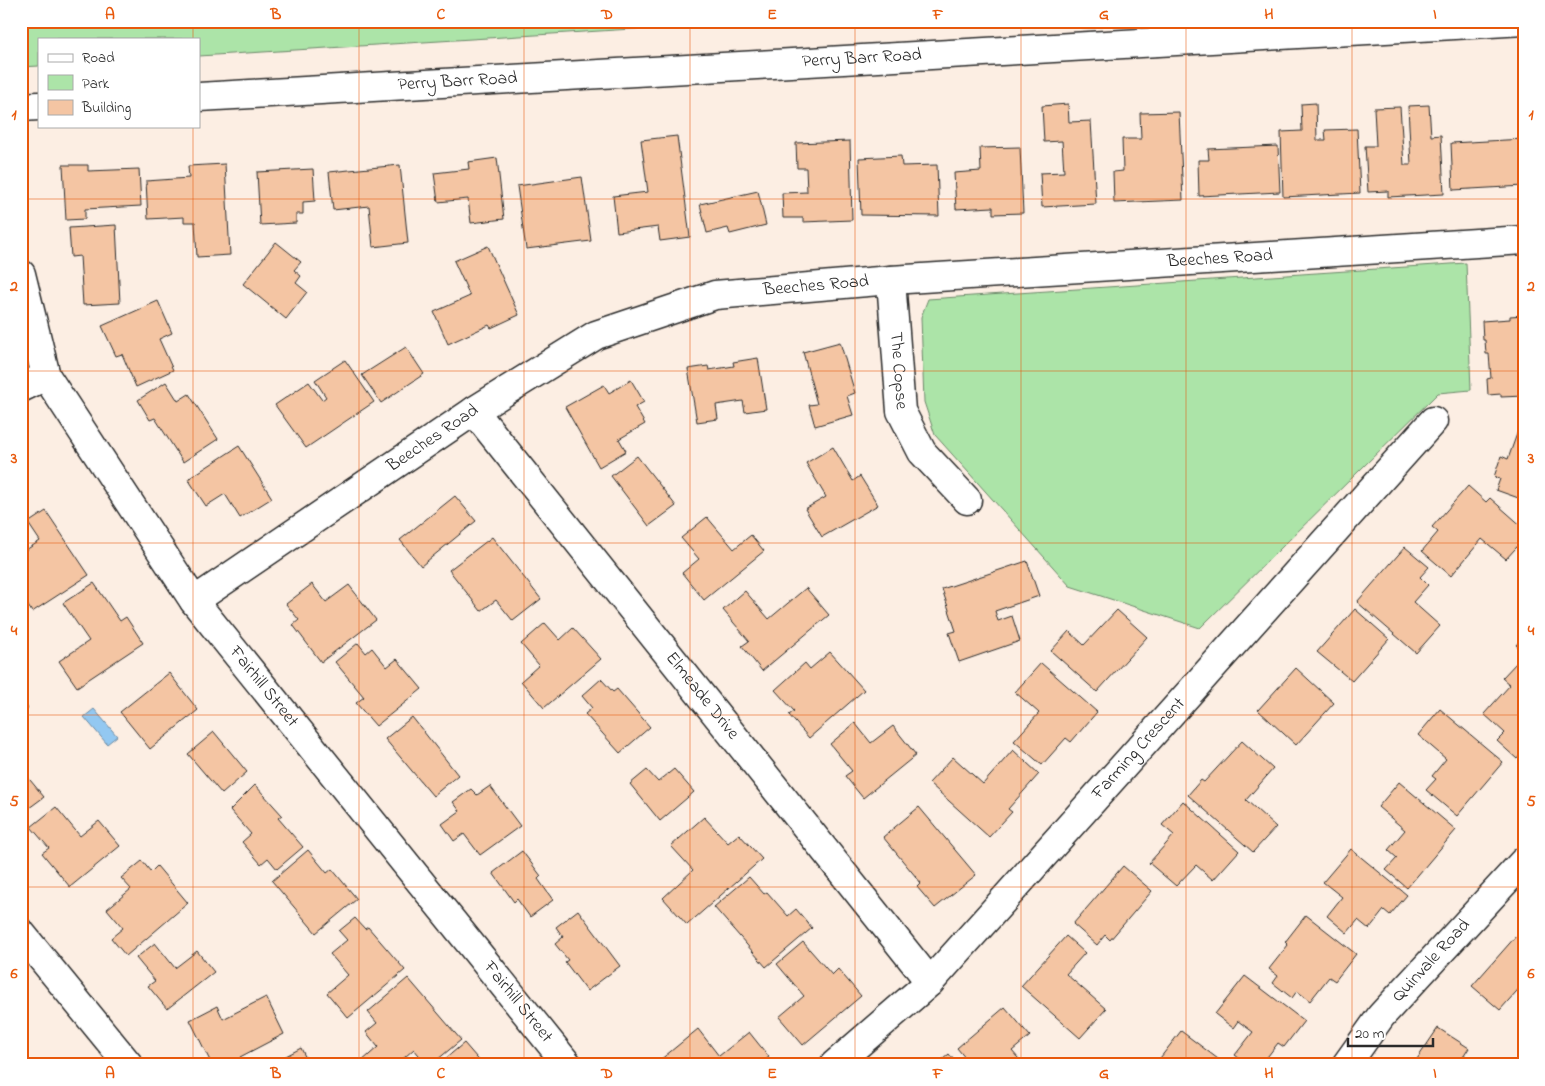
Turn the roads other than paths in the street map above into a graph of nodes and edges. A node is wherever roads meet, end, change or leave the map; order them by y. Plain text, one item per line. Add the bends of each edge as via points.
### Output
1 (1524, 21) edge
2 (200, 96) edge
3 (38, 106) edge
4 (21, 107) edge
5 (1524, 240) edge
6 (21, 274) edge
7 (891, 280) junction
8 (46, 376) junction
9 (21, 388) edge
10 (474, 411) junction
11 (1433, 421) dead end
12 (967, 500) dead end
13 (194, 601) junction
14 (1524, 861) edge
15 (21, 933) edge
16 (930, 982) junction
17 (129, 1065) edge
18 (568, 1065) edge
19 (834, 1065) edge
20 (1346, 1065) edge

1 - 2 street, Perry Barr Road
3 - 4 street
5 - 7 street, Beeches Road
6 - 8 street, Fairhill Street
7 - 10 street, Beeches Road via 715,295 596,335
7 - 12 street, The Copse via 901,411 922,452
8 - 9 street
8 - 13 street, Fairhill Street
10 - 13 street, Beeches Road
10 - 16 street, Elmeade Drive
11 - 16 street, Farming Crescent
13 - 18 street, Fairhill Street
14 - 20 street, Quinvale Road via 1381,1016
15 - 17 street
16 - 19 street, Farming Crescent

